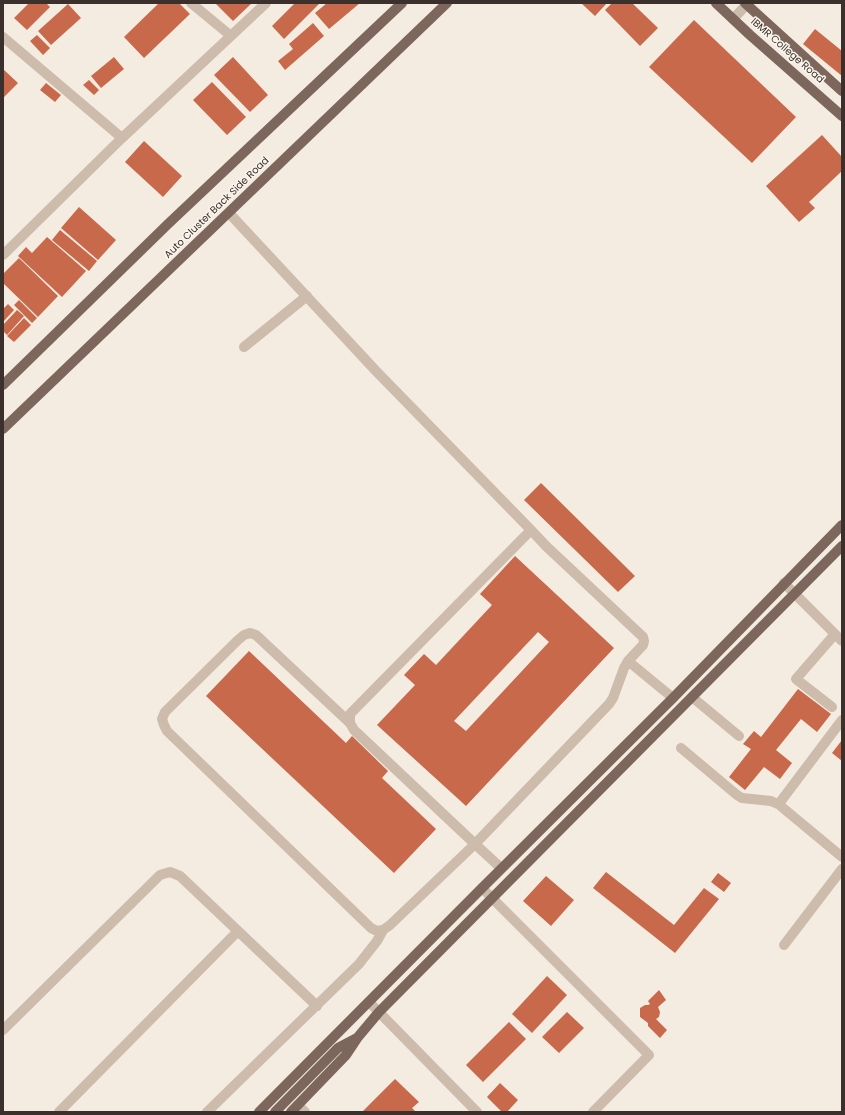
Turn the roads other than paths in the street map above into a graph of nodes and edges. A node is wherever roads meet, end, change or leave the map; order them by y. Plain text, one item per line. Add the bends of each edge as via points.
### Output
1 (191, 3) edge
2 (266, 3) edge
3 (402, 3) edge
4 (447, 3) edge
5 (716, 3) edge
6 (746, 4) edge
7 (733, 19) junction
8 (231, 36) junction
9 (3, 37) edge
10 (842, 91) edge
11 (842, 116) edge
12 (122, 138) junction
13 (229, 212) junction
14 (3, 255) edge
15 (307, 296) junction
16 (244, 347) dead end
17 (3, 385) edge
18 (3, 429) edge
19 (842, 525) edge
20 (531, 530) junction
21 (842, 546) edge
22 (784, 583) junction
23 (795, 594) junction
24 (838, 637) edge
25 (628, 661) junction
26 (692, 678) junction
27 (701, 688) junction
28 (692, 697) junction
29 (673, 698) junction
30 (832, 707) dead end
31 (842, 720) edge
32 (350, 723) junction
33 (739, 736) dead end
34 (681, 748) dead end
35 (780, 805) junction
36 (475, 844) junction
37 (842, 857) edge
38 (501, 868) junction
39 (842, 869) edge
40 (482, 888) junction
41 (492, 898) junction
42 (383, 930) junction
43 (238, 931) junction
44 (784, 945) dead end
45 (369, 1002) junction
46 (317, 1006) junction
47 (379, 1012) junction
48 (3, 1030) edge
49 (358, 1037) junction
50 (298, 1110) edge
51 (59, 1112) edge
52 (207, 1112) edge
53 (259, 1112) edge
54 (275, 1112) edge
55 (477, 1112) edge
56 (593, 1112) edge

1 - 8 street
2 - 8 street
3 - 17 main road, Auto Cluster Back Side Road via 168,224
4 - 13 main road, Auto Cluster Back Side Road
5 - 7 main road, IBMR College Road
6 - 7 street
6 - 10 main road, IBMR College Road
7 - 11 main road, IBMR College Road
8 - 12 street
9 - 12 street
12 - 14 street
13 - 15 street
13 - 18 main road, Auto Cluster Back Side Road
15 - 16 street
15 - 20 street
19 - 22 main road
20 - 25 street via 643,637 643,645
20 - 32 street via 359,704 350,714
21 - 23 main road
22 - 23 street
22 - 26 main road
23 - 24 street
23 - 27 main road
24 - 30 street via 796,679
25 - 29 street
25 - 36 street via 609,704
26 - 27 main road
26 - 29 main road
27 - 28 main road
28 - 33 street
28 - 41 main road
29 - 38 main road
31 - 35 street
32 - 36 street via 354,730
32 - 42 street via 256,635 250,633 238,640 165,712 162,718 167,731 371,928
34 - 35 street via 737,796 771,801
35 - 37 street
36 - 38 street
36 - 42 street
38 - 40 main road
39 - 44 street
40 - 41 street
40 - 45 main road
41 - 47 main road
41 - 56 street via 649,1055
42 - 46 street via 360,964
43 - 46 street
43 - 48 street via 180,876 170,872 160,875
43 - 51 street
45 - 47 street
45 - 53 main road
46 - 52 street
47 - 49 main road
47 - 55 street
49 - 50 main road via 346,1055
49 - 54 main road via 338,1048

